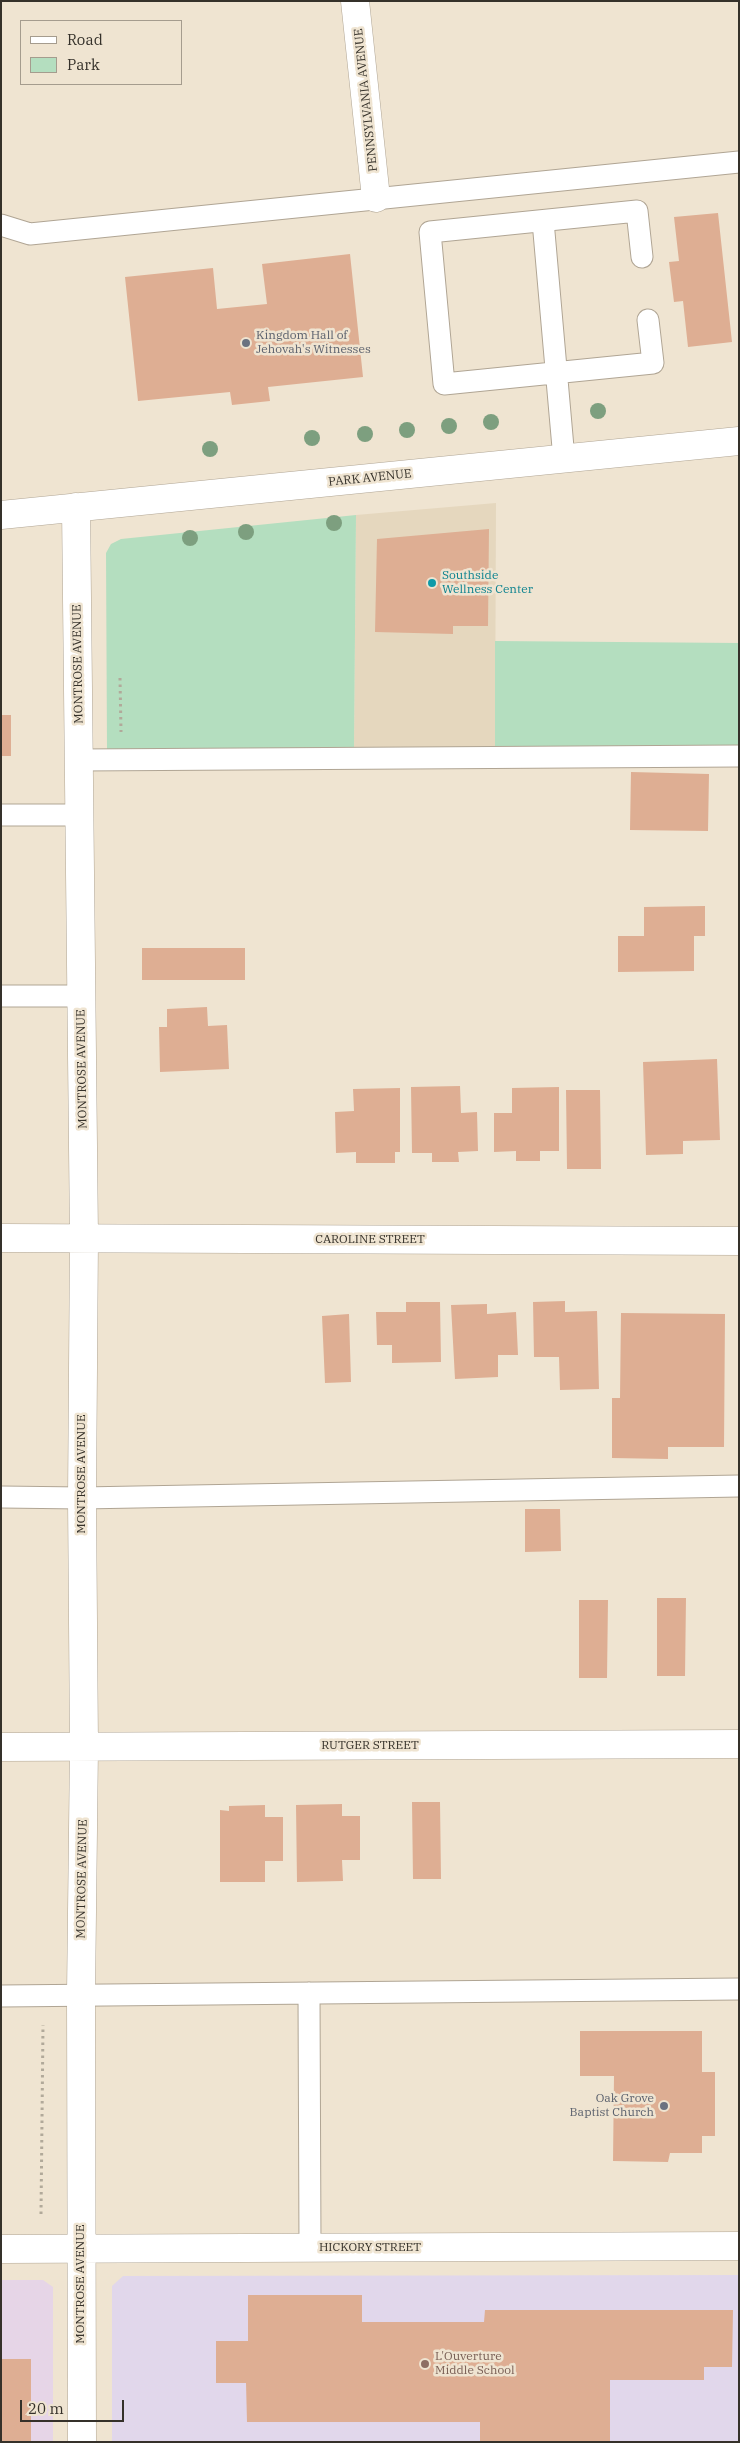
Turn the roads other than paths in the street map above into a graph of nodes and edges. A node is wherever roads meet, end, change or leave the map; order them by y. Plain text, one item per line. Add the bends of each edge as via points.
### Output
1 (355, 1) edge
2 (739, 162) edge
3 (376, 198) junction
4 (542, 221) junction
5 (1, 225) edge
6 (642, 257) dead end
7 (648, 320) dead end
8 (556, 374) junction
9 (739, 441) edge
10 (564, 459) junction
11 (76, 507) junction
12 (1, 515) edge
13 (739, 756) edge
14 (79, 760) junction
15 (1, 815) edge
16 (80, 816) junction
17 (1, 996) edge
18 (82, 996) junction
19 (1, 1238) edge
20 (84, 1238) junction
21 (739, 1241) edge
22 (739, 1486) edge
23 (1, 1497) edge
24 (82, 1498) junction
25 (739, 1744) edge
26 (1, 1747) edge
27 (84, 1747) junction
28 (739, 1988) edge
29 (310, 1992) junction
30 (81, 1994) junction
31 (1, 1996) edge
32 (739, 2246) edge
33 (310, 2248) junction
34 (1, 2249) edge
35 (81, 2249) junction
36 (82, 2442) edge

1 - 3 street, PENNSYLVANIA AVENUE
2 - 3 lane
3 - 5 lane via 30,234
4 - 6 lane via 637,210
4 - 8 lane
4 - 8 lane via 430,232 444,384
7 - 8 lane via 653,363
8 - 10 lane
9 - 10 street, PARK AVENUE
10 - 11 street, PARK AVENUE
11 - 12 street, PARK AVENUE
11 - 14 street, MONTROSE AVENUE
13 - 14 lane
14 - 16 street, MONTROSE AVENUE
15 - 16 lane
16 - 18 street, MONTROSE AVENUE
17 - 18 lane
18 - 20 street, MONTROSE AVENUE
19 - 20 street, CAROLINE STREET
20 - 21 street, CAROLINE STREET
20 - 24 street, MONTROSE AVENUE
22 - 24 lane
23 - 24 lane
24 - 27 street, MONTROSE AVENUE
25 - 27 street, RUTGER STREET
26 - 27 street, RUTGER STREET
27 - 30 street, MONTROSE AVENUE
28 - 29 lane
29 - 30 lane
29 - 33 lane
30 - 31 lane
30 - 35 street, MONTROSE AVENUE
32 - 33 street, HICKORY STREET
33 - 35 street, HICKORY STREET
34 - 35 street, HICKORY STREET
35 - 36 street, MONTROSE AVENUE

